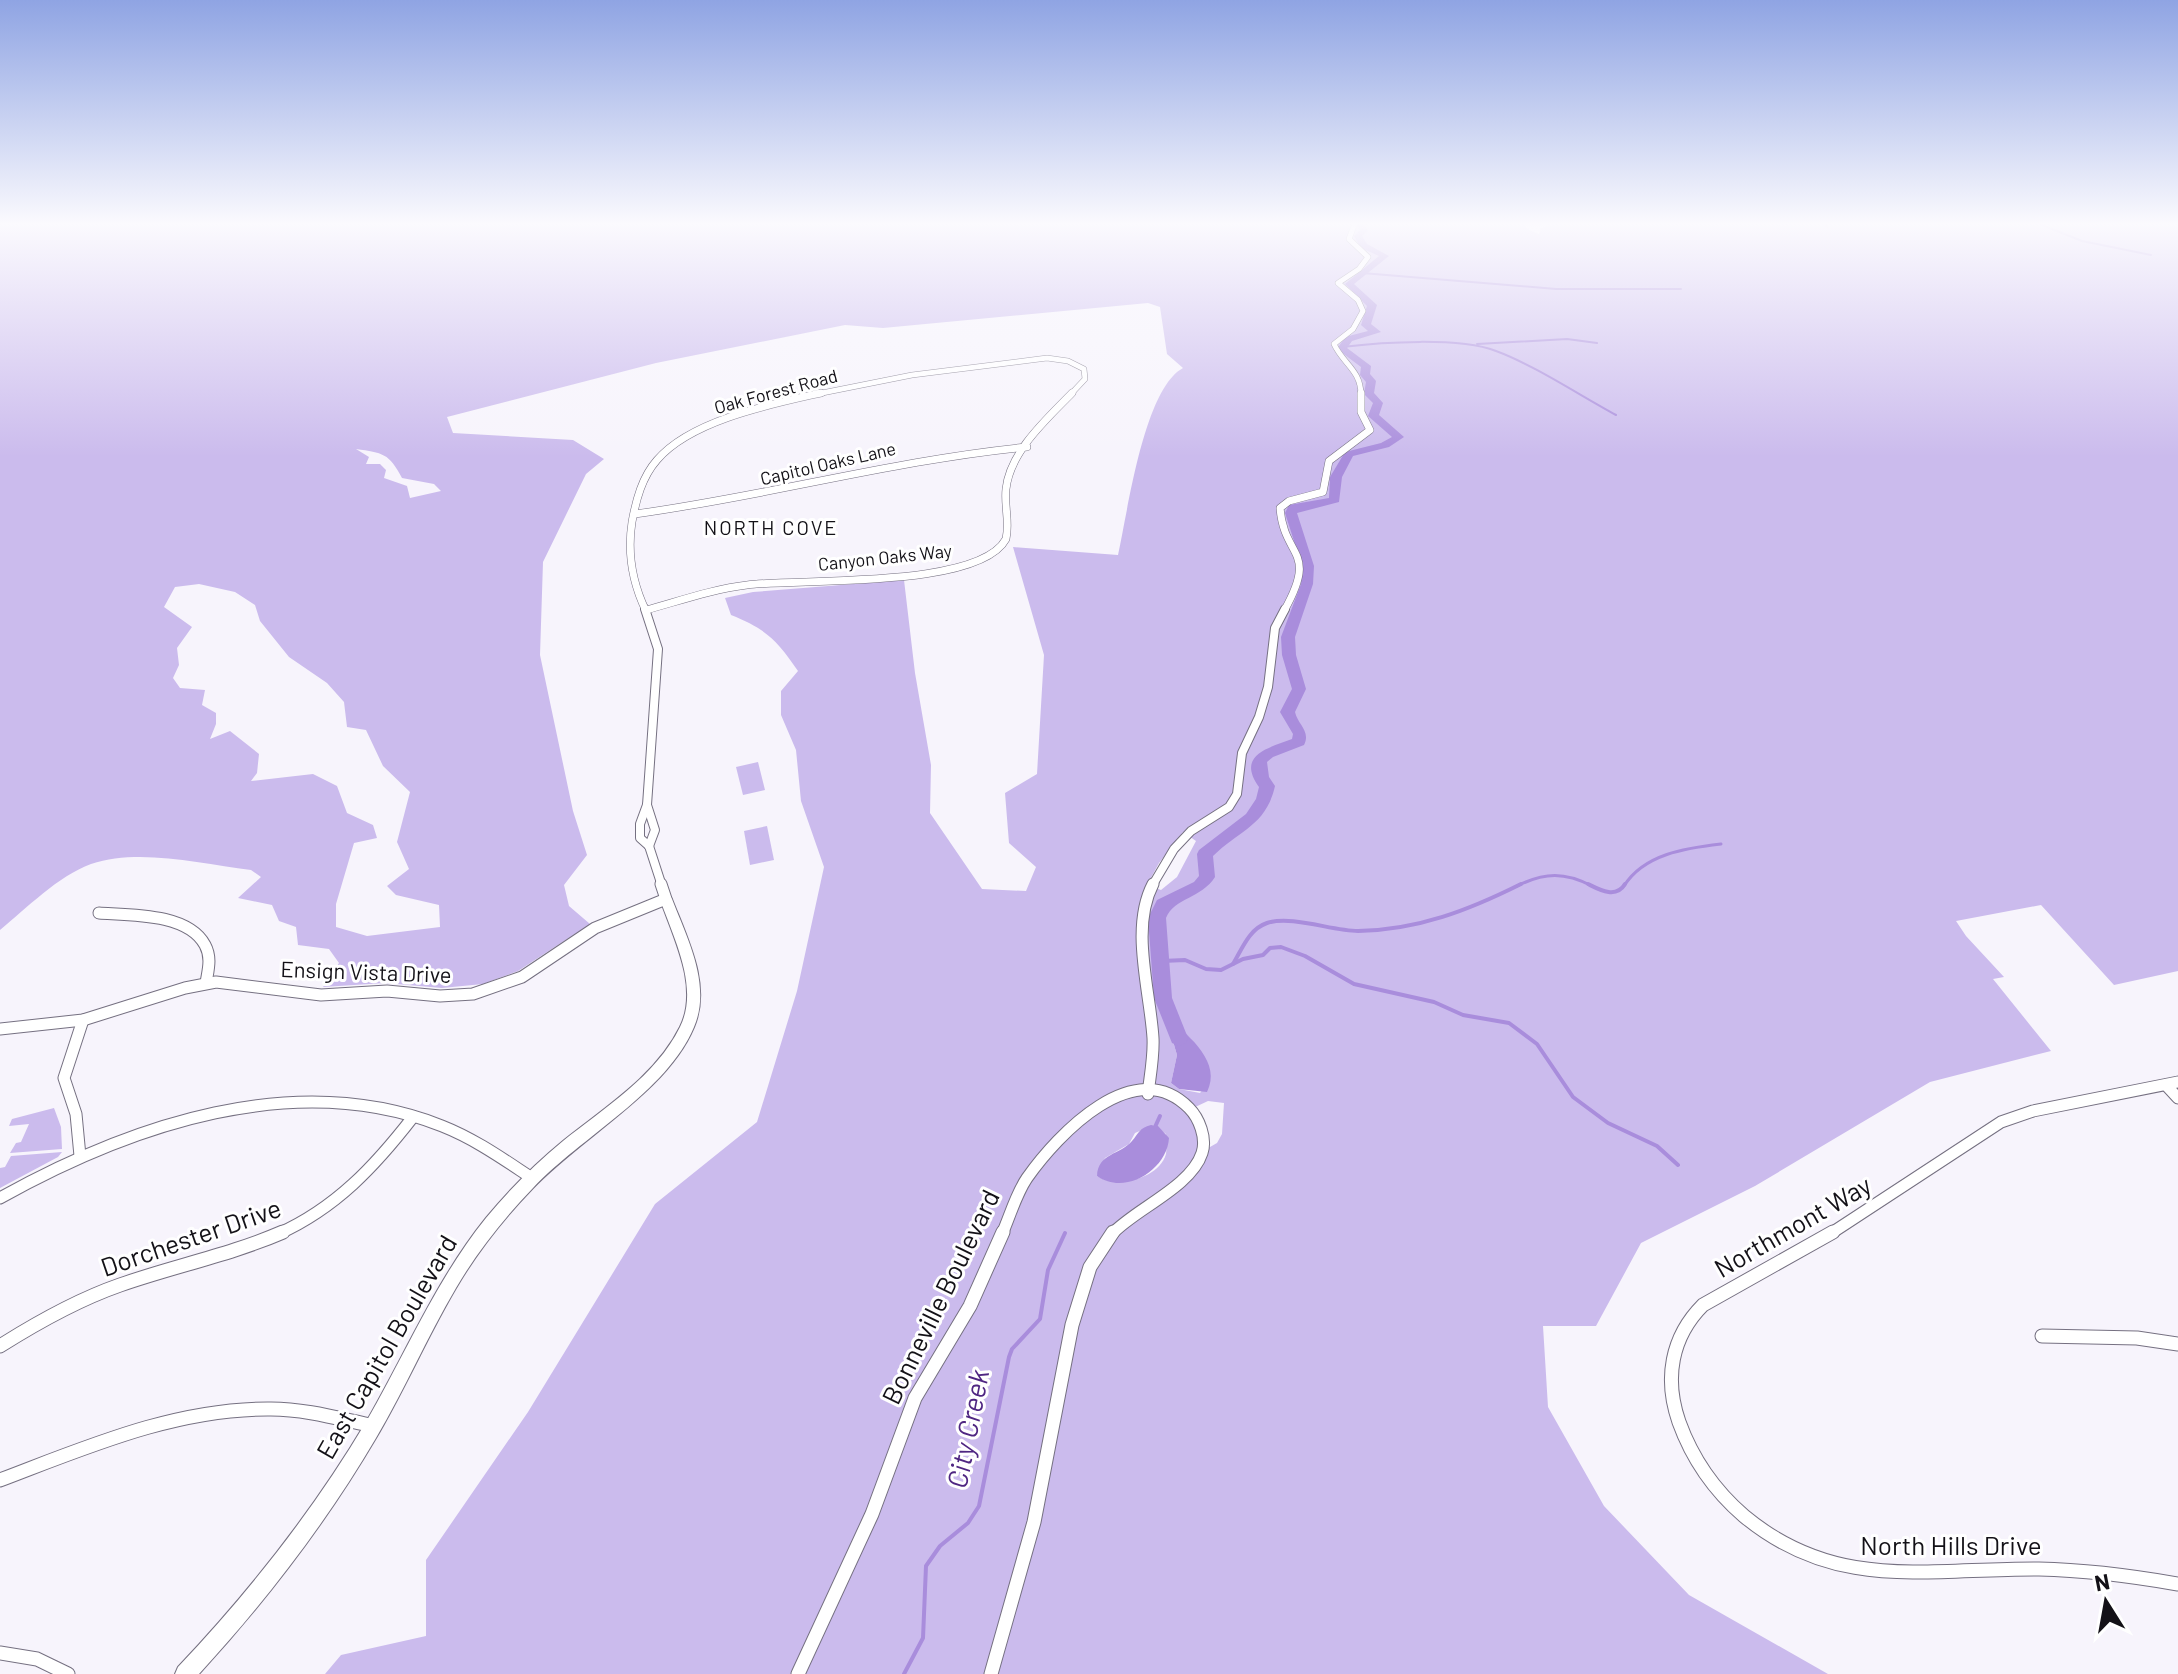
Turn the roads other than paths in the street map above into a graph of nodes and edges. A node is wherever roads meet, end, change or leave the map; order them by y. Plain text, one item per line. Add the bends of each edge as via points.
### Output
1 (1359, 301) edge
2 (1075, 363) joint
3 (1027, 447) junction
4 (635, 514) junction
5 (646, 610) junction
6 (647, 805) junction
7 (649, 846) junction
8 (666, 899) junction
9 (99, 913) dead end
10 (206, 983) junction
11 (83, 1020) junction
12 (0, 1029) edge
13 (2172, 1084) edge
14 (1148, 1091) junction
15 (2178, 1098) edge
16 (413, 1117) junction
17 (80, 1156) junction
18 (532, 1178) junction
19 (0, 1198) edge
20 (2042, 1336) dead end
21 (2178, 1344) edge
22 (0, 1346) edge
23 (374, 1426) junction
24 (0, 1480) edge
25 (1777, 1542) joint
26 (2178, 1584) edge
27 (0, 1653) edge
28 (68, 1674) edge
29 (185, 1674) edge
30 (798, 1674) edge
31 (991, 1674) edge

1 - 14 street via 1363,311 1353,329 1334,344 1361,383 1361,412 1370,430 1329,462 1323,492 1280,508 1300,558 1300,577 1275,628 1268,687 1242,753 1237,794 1229,807 1182,839 1147,896 1143,938 1153,1042
2 - 3 street, Canyon Oaks Way via 1084,369 1085,379
2 - 4 street, Oak Forest Road via 1042,358 948,369 800,399 728,420 686,438 658,459 640,490
3 - 4 street, Capitol Oaks Lane via 905,461 729,501
3 - 5 street, Canyon Oaks Way via 1006,485 1007,540 986,558 947,571 745,585
4 - 5 street, Oak Forest Road via 631,565
5 - 6 street, Oak Forest Road via 658,649
6 - 7 street, Oak Forest Road via 656,835
6 - 7 street, Oak Forest Road via 640,838
7 - 8 street, East Capitol Boulevard
8 - 10 street, Ensign Vista Drive via 615,917 522,977 473,994 321,995 235,982
8 - 18 street, East Capitol Boulevard via 694,991 683,1036 656,1071
9 - 10 street via 159,917 200,939 212,958
10 - 11 street, Ensign Vista Drive
11 - 12 street, Ensign Vista Drive
11 - 17 street via 64,1078 76,1114
13 - 15 street
13 - 25 street, Northmont Way via 2001,1122 1858,1218 1693,1314 1677,1339 1671,1368 1673,1401 1683,1433 1702,1469 1728,1501
14 - 30 street, Bonneville Boulevard via 1127,1090 1102,1102 1026,1180 970,1306 915,1398 872,1514
14 - 31 street via 1173,1095 1191,1109 1202,1130 1202,1153 1181,1182 1114,1231 1090,1267 1072,1325 1034,1522
16 - 17 street via 323,1105 242,1109 159,1126
16 - 18 street via 466,1136
16 - 22 street, Dorchester Drive via 363,1178 301,1223 93,1295
17 - 19 street
18 - 23 street, East Capitol Boulevard via 453,1277
20 - 21 street
23 - 24 street via 293,1410 219,1412 108,1441
23 - 29 street, East Capitol Boulevard via 305,1531
25 - 26 street, North Hills Drive via 1822,1563 1863,1571 2041,1569 2108,1572
27 - 28 street via 37,1659

